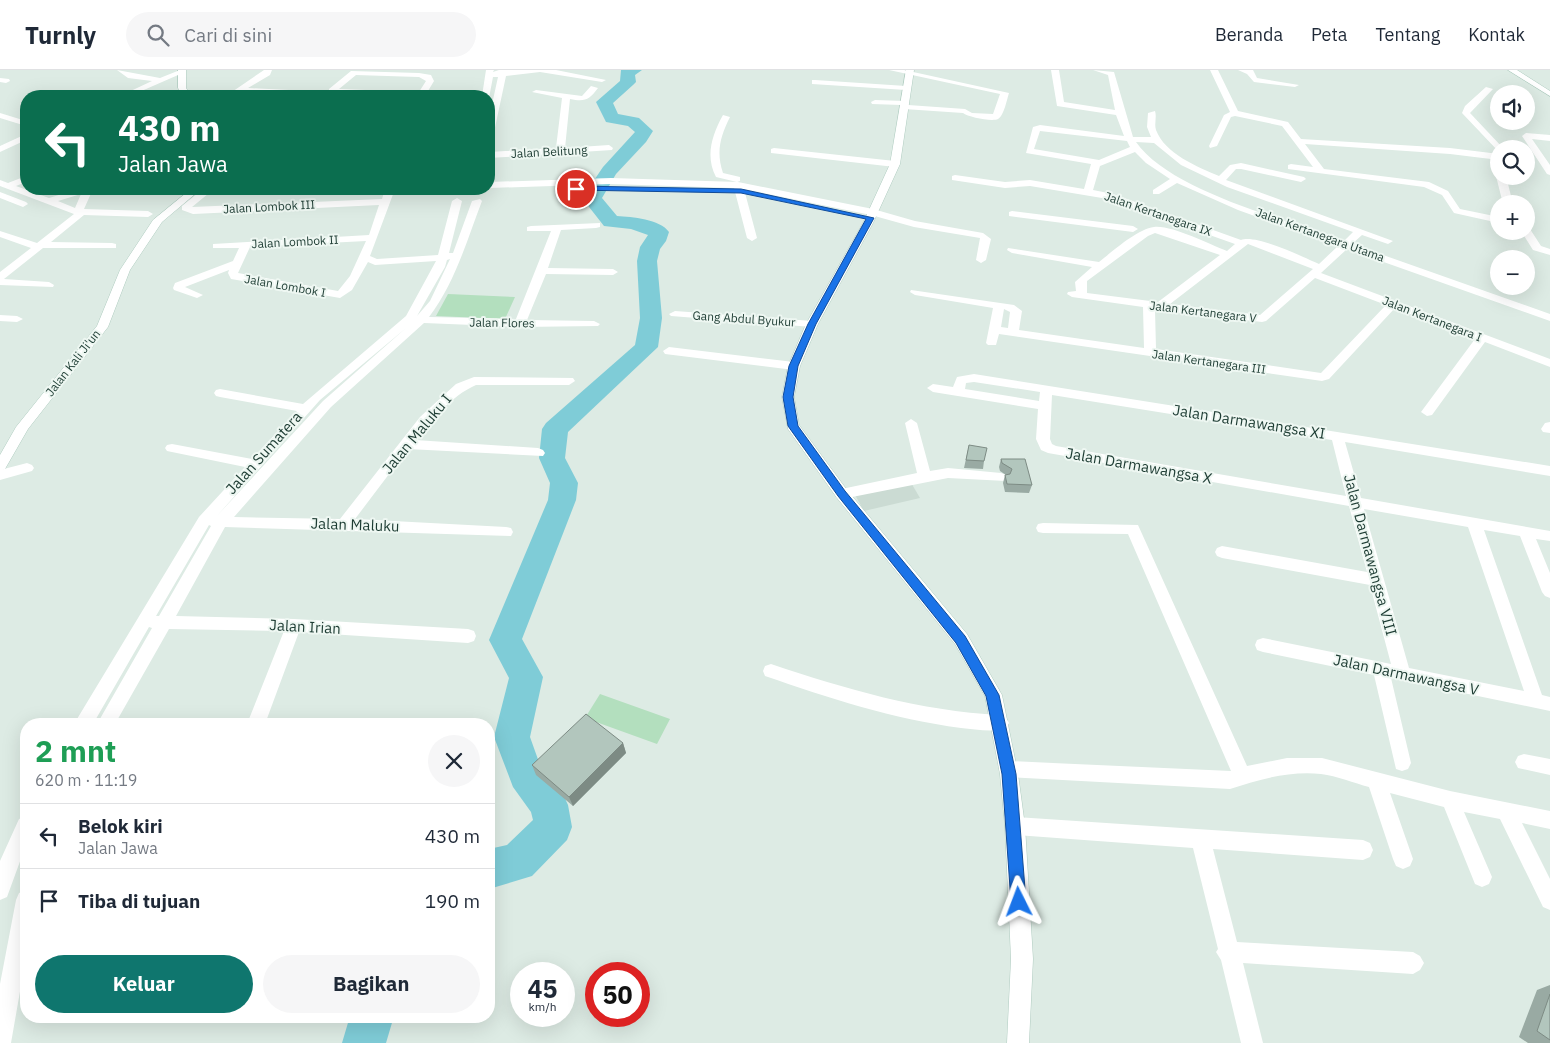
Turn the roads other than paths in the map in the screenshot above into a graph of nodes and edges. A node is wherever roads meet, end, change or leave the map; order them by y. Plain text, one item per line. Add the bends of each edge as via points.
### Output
1 (122, 70) edge
2 (268, 70) edge
3 (538, 70) edge
4 (543, 70) edge
5 (893, 70) edge
6 (1055, 70) edge
7 (1097, 70) edge
8 (1214, 70) edge
9 (1242, 70) edge
10 (1512, 70) edge
11 (181, 71) edge
12 (490, 72) edge
13 (502, 72) edge
14 (161, 80) junction
15 (602, 80) dead end
16 (815, 82) dead end
17 (1295, 85) dead end
18 (594, 88) dead end
19 (1489, 89) dead end
20 (138, 90) edge
21 (183, 90) edge
22 (240, 90) edge
23 (333, 90) edge
24 (425, 90) edge
25 (487, 90) edge
26 (853, 90) dead end
27 (907, 91) edge
28 (536, 92) dead end
29 (1550, 94) edge
30 (566, 96) junction
31 (929, 99) dead end
32 (495, 101) edge
33 (875, 102) dead end
34 (949, 106) junction
35 (987, 108) dead end
36 (1120, 113) junction
37 (1152, 113) dead end
38 (1235, 113) junction
39 (0, 115) edge
40 (726, 117) dead end
41 (20, 122) edge
42 (1550, 138) edge
43 (1156, 140) junction
44 (1490, 140) edge
45 (20, 141) edge
46 (1298, 141) junction
47 (1132, 143) junction
48 (1213, 146) dead end
49 (609, 148) dead end
50 (0, 149) edge
51 (560, 151) junction
52 (774, 151) dead end
53 (495, 155) edge
54 (1490, 157) edge
55 (1546, 162) edge
56 (1096, 163) junction
57 (895, 164) junction
58 (1291, 166) dead end
59 (1321, 171) junction
60 (1550, 172) edge
61 (955, 178) dead end
62 (1177, 179) junction
63 (1301, 179) dead end
64 (1220, 180) junction
65 (20, 181) edge
66 (4, 185) edge
67 (739, 188) junction
68 (20, 191) edge
69 (1088, 191) junction
70 (495, 192) edge
71 (1156, 192) dead end
72 (0, 195) edge
73 (29, 195) edge
74 (69, 195) edge
75 (85, 195) edge
76 (189, 195) edge
77 (202, 195) edge
78 (388, 195) edge
79 (466, 195) edge
80 (486, 195) edge
81 (47, 202) junction
82 (385, 202) junction
83 (23, 204) dead end
84 (1136, 205) junction
85 (78, 212) junction
86 (873, 212) junction
87 (148, 214) dead end
88 (1012, 214) dead end
89 (1490, 218) edge
90 (596, 224) dead end
91 (557, 227) junction
92 (1132, 228) junction
93 (531, 229) dead end
94 (1360, 231) junction
95 (0, 234) edge
96 (1144, 234) junction
97 (372, 238) junction
98 (752, 238) dead end
99 (1532, 240) edge
100 (1388, 241) dead end
101 (1241, 243) junction
102 (246, 244) junction
103 (1345, 245) junction
104 (41, 246) junction
105 (112, 246) dead end
106 (217, 246) dead end
107 (1012, 250) dead end
108 (1550, 252) edge
109 (1226, 254) junction
110 (444, 256) junction
111 (366, 259) junction
112 (981, 260) dead end
113 (237, 263) junction
114 (0, 266) edge
115 (1102, 266) junction
116 (12, 267) junction
117 (542, 271) junction
118 (1318, 271) junction
119 (613, 272) dead end
120 (0, 277) edge
121 (0, 282) edge
122 (49, 285) dead end
123 (915, 292) dead end
124 (197, 295) dead end
125 (1393, 304) junction
126 (999, 306) junction
127 (1154, 306) junction
128 (676, 314) dead end
129 (0, 318) edge
130 (1550, 318) edge
131 (416, 319) junction
132 (17, 320) dead end
133 (520, 324) junction
134 (594, 324) dead end
135 (812, 324) junction
136 (995, 330) junction
137 (1013, 332) junction
138 (1482, 338) junction
139 (992, 343) dead end
140 (668, 351) dead end
141 (1150, 353) junction
142 (1550, 363) edge
143 (794, 366) junction
144 (569, 381) dead end
145 (933, 388) dead end
146 (1046, 390) junction
147 (958, 392) junction
148 (220, 394) dead end
149 (1044, 406) junction
150 (305, 408) junction
151 (1427, 412) dead end
152 (912, 424) dead end
153 (1337, 436) junction
154 (406, 444) junction
155 (172, 448) dead end
156 (538, 453) dead end
157 (254, 464) junction
158 (0, 466) edge
159 (27, 468) dead end
160 (1550, 471) edge
161 (0, 476) edge
162 (926, 476) junction
163 (1001, 478) dead end
164 (842, 494) junction
165 (1355, 502) junction
166 (204, 521) junction
167 (221, 522) junction
168 (1474, 522) junction
169 (344, 524) junction
170 (1043, 528) dead end
171 (1525, 531) junction
172 (506, 532) dead end
173 (1550, 536) edge
174 (1222, 552) dead end
175 (1377, 580) junction
176 (1550, 592) edge
177 (142, 622) junction
178 (162, 623) junction
179 (294, 626) junction
180 (468, 636) dead end
181 (1263, 645) dead end
182 (1381, 670) junction
183 (771, 672) dead end
184 (1402, 674) junction
185 (1543, 702) edge
186 (86, 718) edge
187 (109, 718) edge
188 (258, 718) edge
189 (1000, 723) junction
190 (1524, 762) dead end
191 (1402, 763) dead end
192 (1550, 766) edge
193 (1008, 769) junction
194 (1242, 775) junction
195 (1377, 782) junction
196 (1450, 800) junction
197 (1506, 812) junction
198 (1550, 820) edge
199 (1014, 826) junction
200 (20, 837) edge
201 (1201, 839) junction
202 (1363, 850) dead end
203 (1403, 858) dead end
204 (1482, 877) dead end
205 (0, 890) edge
206 (1550, 900) edge
207 (20, 933) edge
208 (1227, 952) junction
209 (1413, 963) dead end
210 (0, 1043) edge
211 (1018, 1043) edge
212 (1252, 1043) edge

1 - 14 street via 131,76
2 - 22 street
3 - 13 street
4 - 15 street
5 - 27 street
6 - 36 street via 1060,104
7 - 36 street via 1111,74
8 - 38 street
9 - 17 street via 1250,72 1254,80
10 - 29 street
11 - 14 street
11 - 21 street
12 - 13 street
12 - 25 street
13 - 32 street
14 - 20 street
16 - 27 street
18 - 30 street via 585,98
19 - 44 street via 1466,113
23 - 24 street via 352,74 418,75 430,78
26 - 27 street
27 - 33 street
27 - 34 street
27 - 34 street via 1005,93 997,117 972,115
27 - 57 street
28 - 30 street
30 - 51 street
31 - 34 street
34 - 35 street
36 - 47 street
37 - 43 street via 1151,128
38 - 46 street via 1285,124
38 - 48 street via 1228,115
39 - 41 street
40 - 86 street via 713,149 719,175
42 - 55 street via 1526,136
43 - 47 street
43 - 64 street via 1183,161
45 - 50 street
46 - 54 street via 1442,150
46 - 59 street
47 - 56 street via 1104,163
47 - 56 street via 1044,128 1036,130 1030,152
47 - 62 street, Jalan Kertanegara Utama
49 - 51 street, Jalan Belitung
51 - 53 street, Jalan Belitung
52 - 57 street
55 - 60 street
56 - 69 street
57 - 86 street
58 - 59 street
59 - 89 street via 1426,184 1445,194 1460,213
61 - 69 street, Jalan Kertanegara IX
62 - 71 street
62 - 103 street, Jalan Kertanegara Utama
63 - 64 street via 1241,166 1233,168
64 - 94 street
65 - 66 street
66 - 68 street
67 - 70 street via 594,184
67 - 86 street
67 - 98 street
69 - 84 street, Jalan Kertanegara IX
72 - 83 street
73 - 81 street
74 - 81 street
75 - 85 street
76 - 158 street, Jalan Kali Ji'un via 158,220 125,270 102,327 23,427
77 - 82 street, Jalan Lombok III via 186,208 193,211
78 - 82 street
79 - 110 street, Jalan Sumatera via 455,196
80 - 110 street, Jalan Sumatera
81 - 85 street
82 - 97 street
84 - 92 street
84 - 101 street, Jalan Kertanegara IX
85 - 87 street
85 - 104 street via 79,215
86 - 112 street via 914,224 983,236 986,239
86 - 135 street
88 - 92 street
90 - 91 street
91 - 93 street
91 - 117 street
92 - 96 street
94 - 100 street
94 - 103 street, Jalan Kertanegara V
95 - 104 street
96 - 109 street via 1162,230
96 - 115 street
97 - 102 street, Jalan Lombok II
97 - 111 street
99 - 108 street via 1537,248
101 - 109 street
101 - 118 street, Jalan Kertanegara IX via 1259,244
102 - 106 street, Jalan Lombok II
102 - 113 street, Jalan Lombok I
103 - 118 street, Jalan Kertanegara V
103 - 130 street, Jalan Kertanegara Utama
104 - 105 street
104 - 116 street
107 - 115 street
109 - 127 street
110 - 111 street via 375,262
110 - 131 street, Jalan Sumatera
111 - 113 street, Jalan Lombok I via 340,295 238,278 232,273
113 - 124 street via 179,285 178,288
114 - 116 street
115 - 127 street, Jalan Kertanegara V via 1080,282 1077,295
116 - 120 street
117 - 119 street
117 - 133 street
118 - 125 street, Jalan Kertanegara I
118 - 127 street, Jalan Kertanegara V via 1262,319
121 - 122 street
123 - 126 street
125 - 138 street, Jalan Kertanegara I
125 - 141 street, Jalan Kertanegara III via 1325,376
126 - 136 street
126 - 137 street via 1010,307 1016,312
127 - 141 street
128 - 135 street, Gang Abdul Byukur
129 - 132 street
131 - 133 street, Jalan Flores
131 - 150 street, Jalan Sumatera
131 - 167 street, Jalan Sumatera via 326,404
133 - 134 street, Jalan Flores
135 - 143 street
136 - 137 street, Jalan Kertanegara III
136 - 139 street
137 - 141 street, Jalan Kertanegara III
138 - 142 street, Jalan Kertanegara I
138 - 151 street
140 - 143 street
143 - 164 street via 788,397 793,426
144 - 154 street, Jalan Maluku I via 464,383 448,396
145 - 147 street
146 - 147 street, Jalan Darmawangsa XI via 967,378 961,380
146 - 149 street, Jalan Darmawangsa X
146 - 153 street, Jalan Darmawangsa XI
147 - 149 street
148 - 150 street
149 - 165 street, Jalan Darmawangsa X via 1043,439 1046,447 1053,450
150 - 157 street, Jalan Sumatera
152 - 162 street
153 - 160 street, Jalan Darmawangsa XI
153 - 165 street, Jalan Darmawangsa VIII
154 - 156 street
154 - 169 street, Jalan Maluku I
155 - 157 street
157 - 166 street, Jalan Sumatera
159 - 161 street
162 - 163 street via 948,474
162 - 164 street
164 - 189 street via 960,639 993,695
165 - 168 street, Jalan Darmawangsa X
165 - 175 street, Jalan Darmawangsa VIII
166 - 167 street, Jalan Maluku
166 - 177 street, Jalan Sumatera
167 - 169 street, Jalan Maluku
167 - 178 street, Jalan Sumatera
168 - 171 street, Jalan Darmawangsa X
168 - 185 street
169 - 172 street, Jalan Maluku
170 - 194 street via 1133,529
171 - 173 street, Jalan Darmawangsa X
171 - 176 street
174 - 175 street
175 - 184 street, Jalan Darmawangsa VIII
177 - 178 street, Jalan Irian
177 - 186 street, Jalan Sumatera
178 - 179 street, Jalan Irian
178 - 187 street, Jalan Sumatera
179 - 180 street, Jalan Irian
179 - 188 street
181 - 182 street, Jalan Darmawangsa V
182 - 184 street, Jalan Darmawangsa V
182 - 191 street
183 - 189 street via 915,713
184 - 185 street, Jalan Darmawangsa V
189 - 193 street
190 - 192 street
193 - 194 street via 1230,780
193 - 199 street
194 - 195 street via 1304,765 1322,766
195 - 196 street
195 - 203 street
196 - 197 street
196 - 204 street
197 - 198 street
197 - 206 street
199 - 201 street
199 - 211 street via 1022,959
200 - 205 street
201 - 202 street
201 - 208 street
207 - 210 street
208 - 209 street
208 - 212 street

